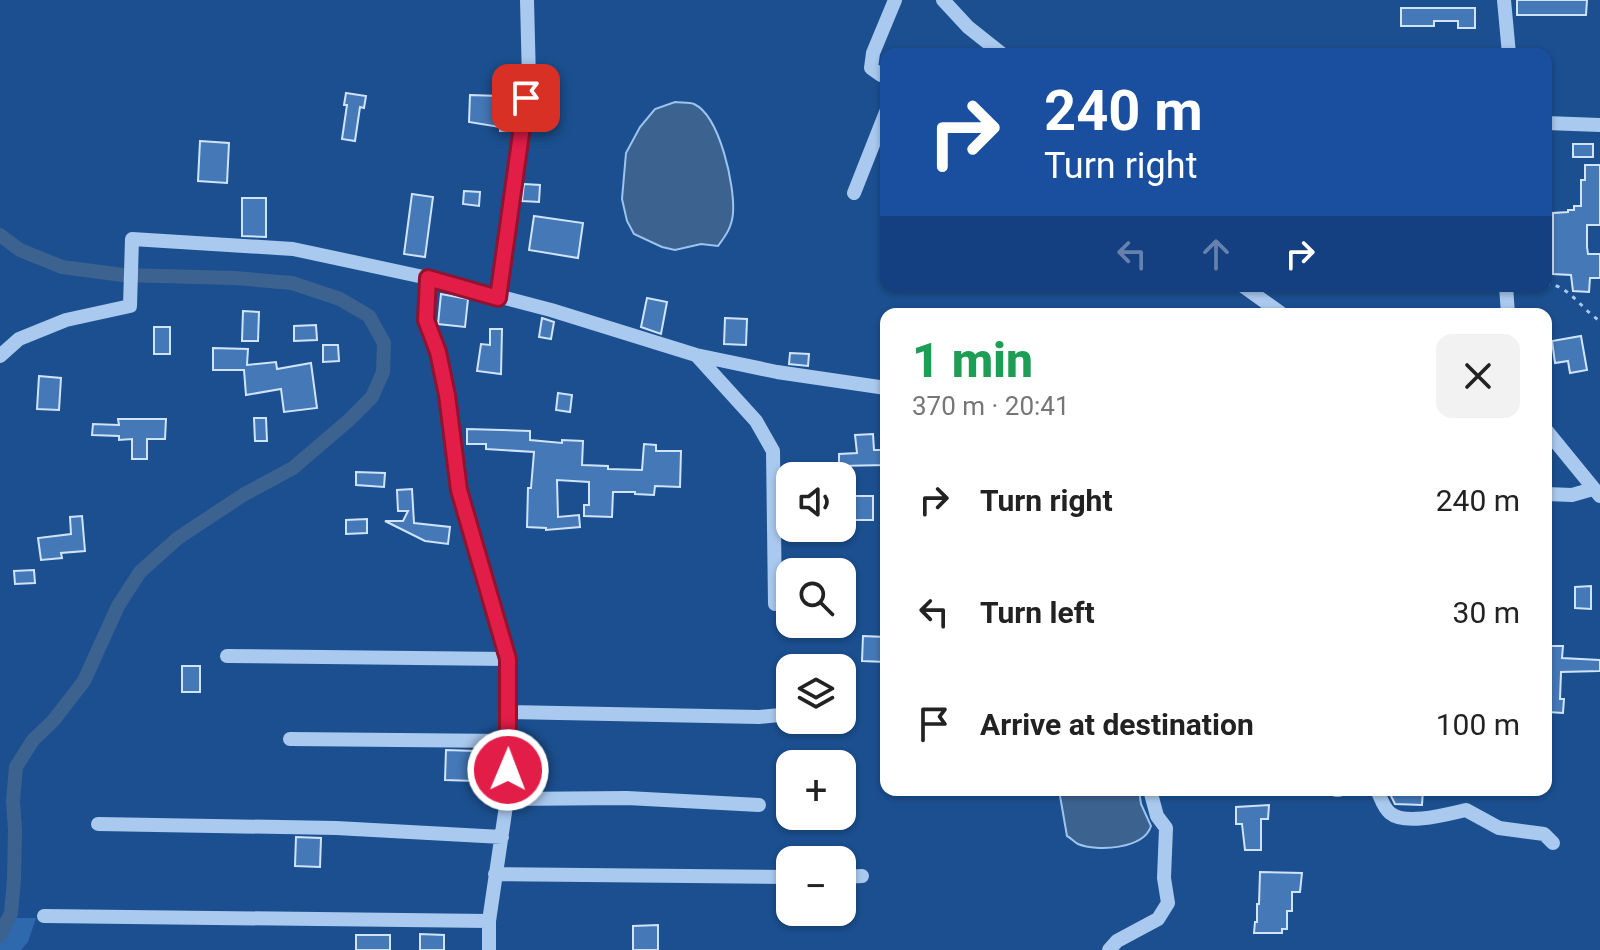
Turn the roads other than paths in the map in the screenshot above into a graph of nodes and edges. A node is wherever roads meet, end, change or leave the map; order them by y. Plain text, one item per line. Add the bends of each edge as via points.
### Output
1 (527, 0) edge
2 (895, 0) edge
3 (943, 0) edge
4 (1504, 0) edge
5 (994, 48) edge
6 (1508, 48) edge
7 (880, 74) edge
8 (1552, 123) edge
9 (1600, 125) edge
10 (880, 127) edge
11 (854, 193) dead end
12 (428, 278) junction
13 (1251, 292) edge
14 (498, 298) junction
15 (1274, 308) edge
16 (696, 355) junction
17 (0, 356) edge
18 (880, 387) edge
19 (1552, 438) edge
20 (1596, 493) edge
21 (1552, 494) edge
22 (775, 604) dead end
23 (227, 656) dead end
24 (508, 659) junction
25 (509, 712) junction
26 (776, 715) edge
27 (290, 739) dead end
28 (508, 741) junction
29 (1152, 796) edge
30 (1380, 796) edge
31 (507, 799) junction
32 (759, 805) dead end
33 (98, 824) dead end
34 (502, 837) junction
35 (1553, 843) dead end
36 (495, 874) junction
37 (856, 876) edge
38 (862, 876) dead end
39 (776, 877) edge
40 (44, 916) dead end
41 (489, 921) junction
42 (489, 950) edge
43 (1109, 950) edge

1 - 14 street via 529,80
2 - 7 street via 873,53 871,68
3 - 5 street
4 - 6 street
8 - 9 street
10 - 11 street
12 - 14 street
12 - 17 street via 293,249 132,239 130,306 66,320 19,339
12 - 24 street via 426,320 447,395 459,490
13 - 15 street
14 - 16 street
16 - 18 street
16 - 22 street via 756,421 773,451
19 - 20 street
20 - 21 street
23 - 24 street
24 - 25 street
25 - 26 street
25 - 28 street
27 - 28 street
28 - 31 street
29 - 43 street via 1166,828 1168,903 1158,919
30 - 35 street via 1398,817 1432,818 1466,810 1499,828 1544,834
31 - 32 street
31 - 34 street
33 - 34 street
34 - 36 street
36 - 39 street
36 - 41 street
37 - 38 street
40 - 41 street
41 - 42 street

